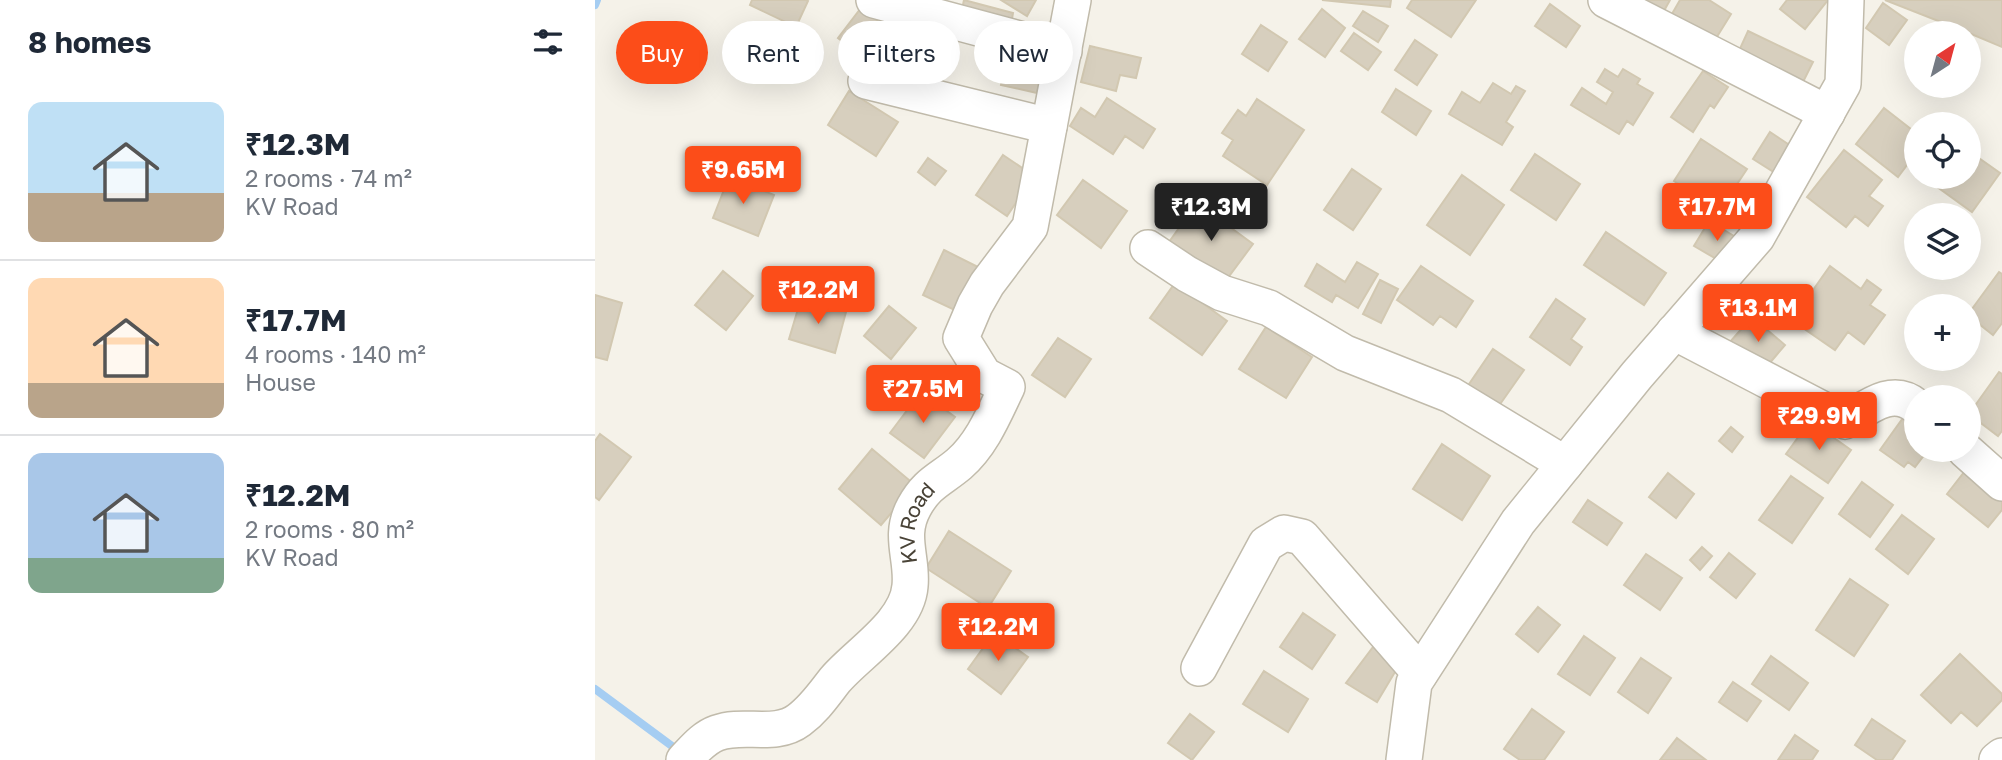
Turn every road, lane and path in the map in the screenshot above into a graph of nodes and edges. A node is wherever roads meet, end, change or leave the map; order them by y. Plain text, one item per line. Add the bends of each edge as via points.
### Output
1 (873, 0) edge
2 (1073, 0) edge
3 (1607, 0) edge
4 (1846, 0) edge
5 (1069, 21) edge
6 (974, 27) edge
7 (878, 84) edge
8 (1057, 84) edge
9 (1827, 113) junction
10 (1049, 126) junction
11 (1148, 248) dead end
12 (1674, 332) junction
13 (1904, 401) edge
14 (1979, 462) edge
15 (1565, 464) junction
16 (2002, 482) edge
17 (1199, 668) dead end
18 (1420, 673) junction
19 (2002, 755) edge
20 (684, 760) edge
21 (1403, 760) edge
22 (1997, 760) edge

1 - 6 street
2 - 5 street
3 - 9 street
4 - 9 street via 1843,84
7 - 10 street
8 - 10 street
9 - 12 street via 1756,237
10 - 20 street, KV Road via 1030,227 987,284 961,338 984,375 1007,387 976,446 932,482 913,509 905,539 911,585 905,606 798,722 772,730 741,728 715,733
11 - 15 street via 1222,293 1269,308 1345,353 1451,395
12 - 13 street via 1845,421 1879,400 1895,397
12 - 15 street
14 - 16 street
15 - 18 street via 1518,522
17 - 18 street via 1266,544 1284,533 1302,537
18 - 21 street via 1414,682
19 - 22 street

